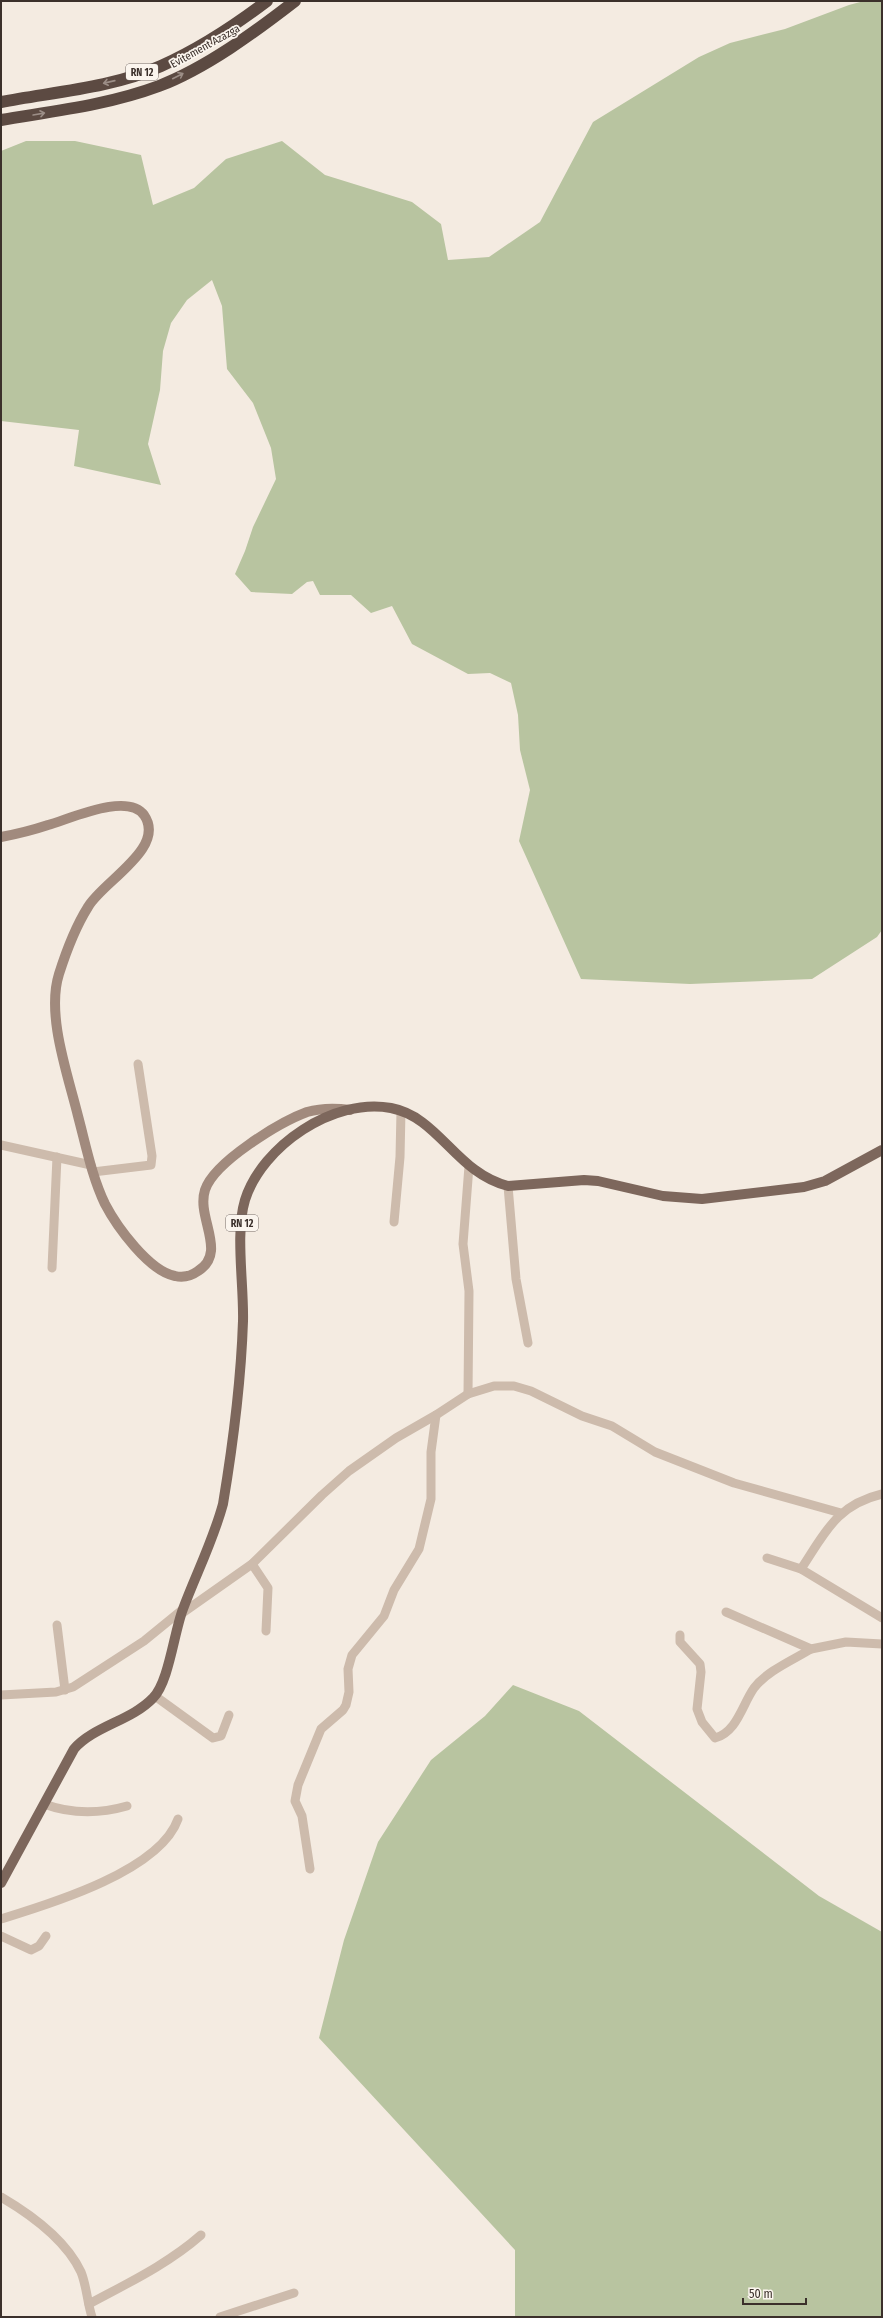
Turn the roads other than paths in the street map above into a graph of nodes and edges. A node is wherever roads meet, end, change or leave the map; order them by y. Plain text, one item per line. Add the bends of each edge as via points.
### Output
1 (267, 1) edge
2 (296, 1) edge
3 (1, 102) edge
4 (1, 120) edge
5 (1, 837) edge
6 (138, 1064) dead end
7 (350, 1110) junction
8 (401, 1111) junction
9 (1, 1145) edge
10 (882, 1150) edge
11 (57, 1157) junction
12 (469, 1166) junction
13 (92, 1168) junction
14 (508, 1186) junction
15 (394, 1222) dead end
16 (52, 1268) dead end
17 (528, 1343) dead end
18 (468, 1394) junction
19 (436, 1415) junction
20 (882, 1494) edge
21 (841, 1513) junction
22 (767, 1558) dead end
23 (252, 1564) junction
24 (801, 1569) junction
25 (182, 1612) junction
26 (726, 1612) dead end
27 (882, 1618) edge
28 (57, 1625) dead end
29 (266, 1631) dead end
30 (680, 1635) dead end
31 (882, 1644) edge
32 (811, 1649) junction
33 (66, 1690) junction
34 (1, 1695) edge
35 (155, 1696) junction
36 (229, 1715) dead end
37 (44, 1804) junction
38 (127, 1806) dead end
39 (178, 1819) dead end
40 (310, 1869) dead end
41 (1, 1884) edge
42 (1, 1920) edge
43 (1, 1936) edge
44 (46, 1936) dead end
45 (1, 2196) edge
46 (201, 2235) dead end
47 (294, 2293) dead end
48 (89, 2304) junction
49 (92, 2317) edge
50 (220, 2317) edge

1 -> 3 highway, Evitement Azazga / RN 12 via 206,43 160,67 110,82
4 -> 2 highway, Evitement Azazga via 105,102 160,86 253,34
5 - 13 main road via 47,826 102,808 121,806 133,807 142,813 148,822 150,832 141,851 100,890 88,906 59,976 56,1017 63,1057
6 - 13 street via 152,1156 151,1165
7 - 8 main road, RN 12 via 379,1107
7 - 13 main road via 323,1109 294,1118 242,1149 225,1164 209,1182 204,1193 211,1256 200,1270 189,1276 172,1276 138,1250 106,1206
7 - 25 main road, RN 12 via 300,1131 282,1146 263,1165 246,1198 242,1222 243,1328 230,1458 218,1525
8 - 12 main road, RN 12 via 427,1126
8 - 15 street
9 - 11 street
10 - 14 main road, RN 12 via 825,1181 804,1187 702,1199 662,1196 584,1180
11 - 13 street
11 - 16 street
12 - 14 main road, RN 12 via 487,1179
12 - 18 street via 463,1244 469,1291
14 - 17 street via 516,1279
18 - 19 street
18 - 21 street via 494,1386 522,1388 582,1416 612,1426 654,1452 734,1483
19 - 23 street via 396,1438 349,1471
19 - 40 street via 431,1452 431,1499 419,1549 394,1590 384,1616 352,1654 348,1669 349,1692 346,1704 343,1710 320,1729 298,1785 295,1801 302,1820
20 - 21 street via 856,1503
21 - 24 street via 832,1521
22 - 24 street
23 - 25 street
23 - 29 street via 268,1588
24 - 27 street
25 - 33 street via 139,1644
25 - 35 main road, RN 12
26 - 32 street
28 - 33 street
30 - 32 street via 680,1642 700,1664 697,1709 702,1722 715,1738 729,1730 754,1688 769,1675
31 - 32 street via 846,1642
33 - 34 street
35 - 36 street via 213,1738 218,1739
35 - 37 main road, RN 12 via 133,1714 78,1744
37 - 38 street via 62,1811 86,1812
37 - 41 main road, RN 12
39 - 42 street via 174,1831 151,1855 122,1873 79,1892
43 - 44 street via 31,1950 39,1946
45 - 48 street via 43,2228 68,2254 80,2271
46 - 48 street via 180,2253
47 - 50 street
48 - 49 street

